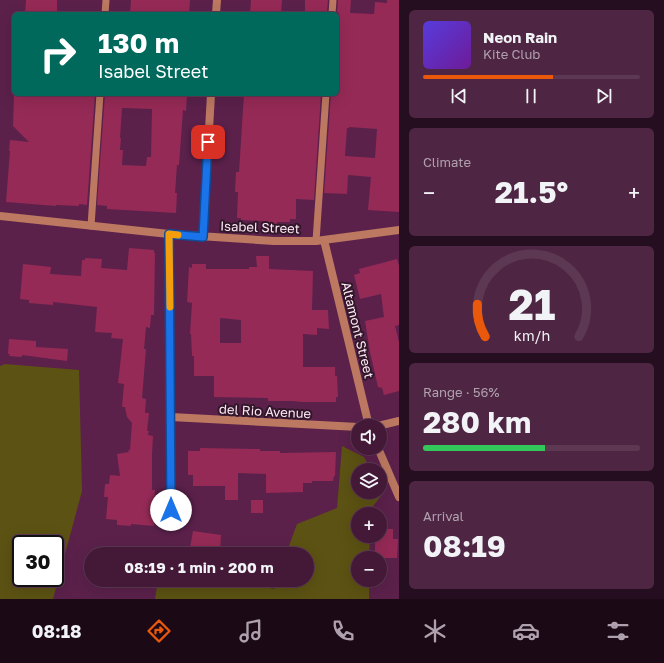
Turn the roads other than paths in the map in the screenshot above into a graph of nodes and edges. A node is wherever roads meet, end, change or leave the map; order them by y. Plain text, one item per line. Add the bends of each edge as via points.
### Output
1 (106, 0) edge
2 (217, 0) edge
3 (333, 0) edge
4 (105, 12) edge
5 (216, 12) edge
6 (332, 12) edge
7 (100, 96) edge
8 (211, 96) edge
9 (326, 96) edge
10 (0, 216) edge
11 (91, 226) junction
12 (399, 230) edge
13 (169, 234) junction
14 (203, 237) junction
15 (320, 240) junction
16 (171, 417) junction
17 (367, 419) edge
18 (399, 421) edge
19 (387, 424) edge
20 (351, 427) edge
21 (381, 455) edge
22 (399, 497) edge
23 (171, 510) dead end

1 - 4 lane
2 - 5 street
3 - 6 lane
7 - 11 lane
8 - 14 street
9 - 15 lane
10 - 11 street, Isabel Street
11 - 13 street, Isabel Street
12 - 15 street, Isabel Street
13 - 14 street, Isabel Street
13 - 16 street
14 - 15 street, Isabel Street via 274,241
15 - 17 street, Altamont Street
16 - 20 street, del Rio Avenue
16 - 23 street
18 - 19 street
21 - 22 street

